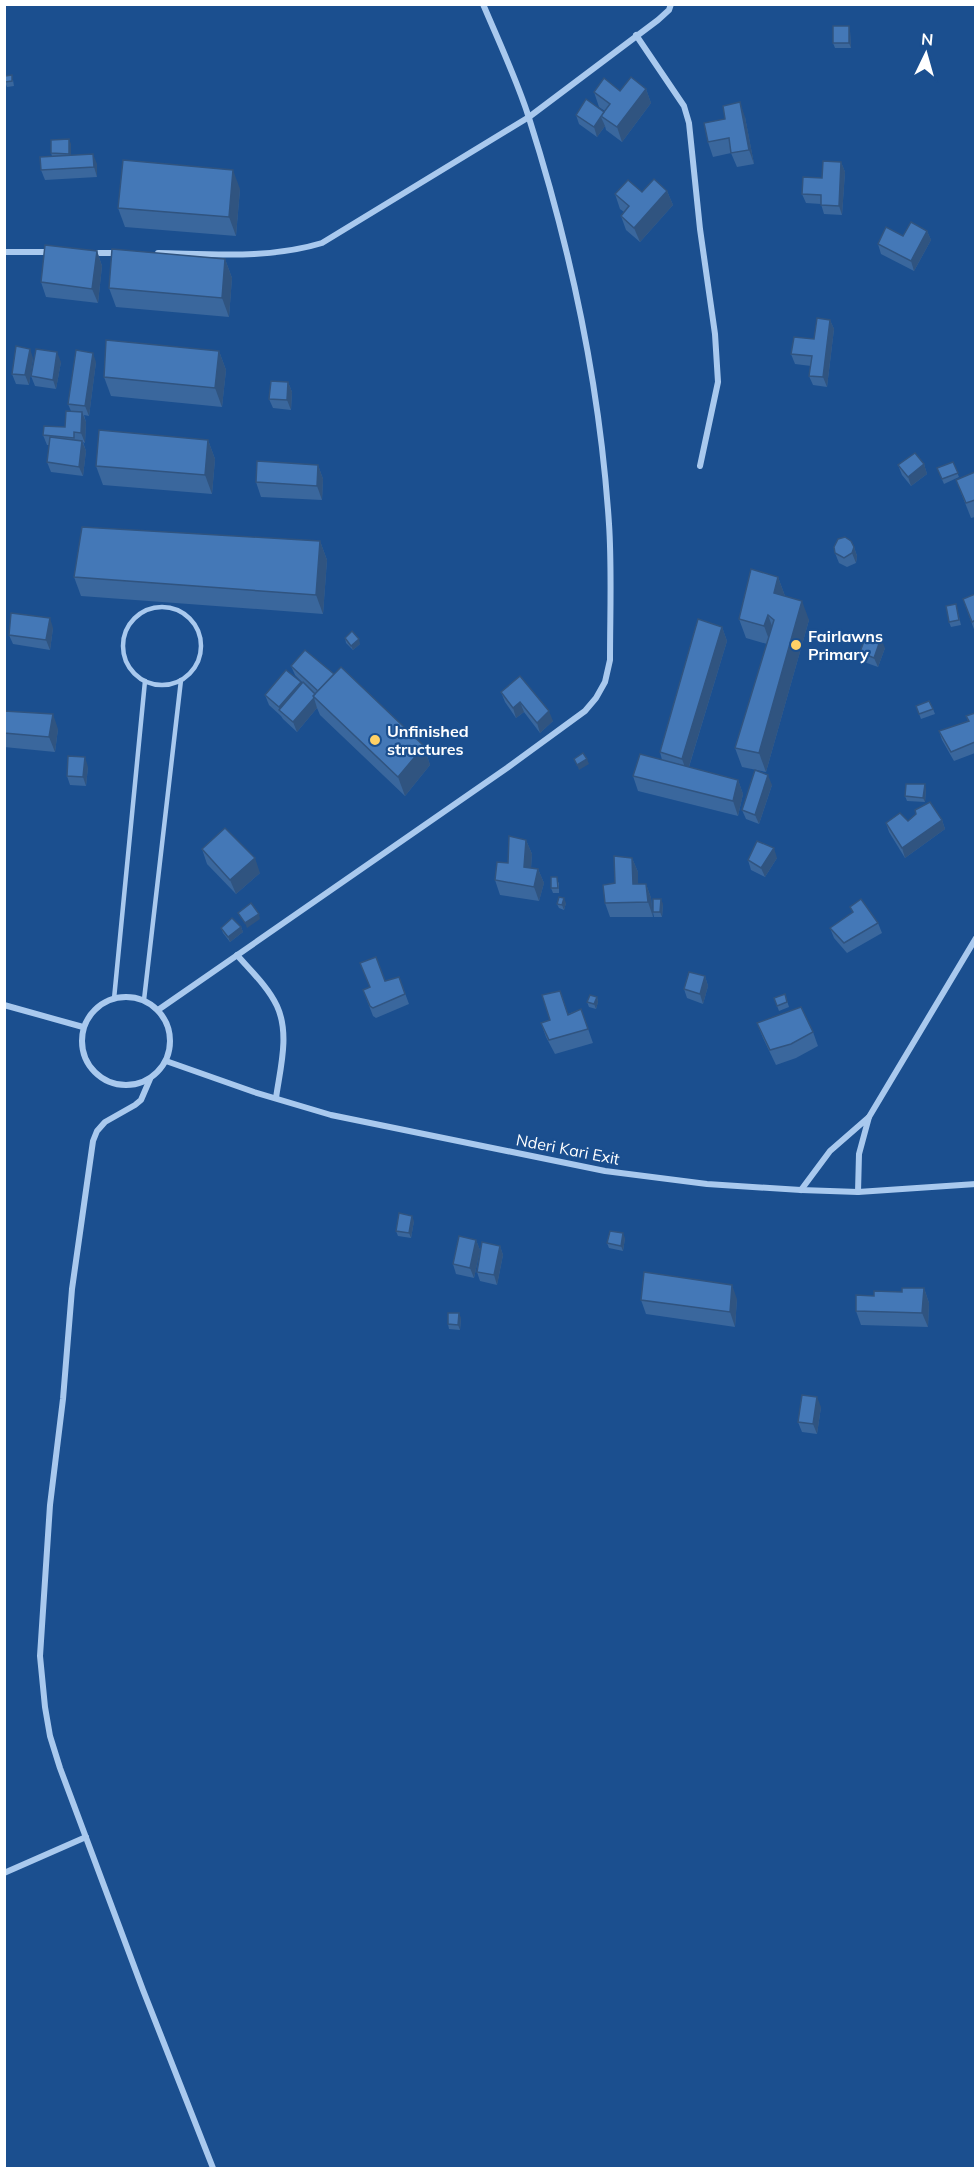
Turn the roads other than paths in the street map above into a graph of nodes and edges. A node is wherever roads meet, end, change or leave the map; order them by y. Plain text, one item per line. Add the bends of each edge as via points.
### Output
1 (483, 4) edge
2 (671, 4) edge
3 (636, 35) junction
4 (529, 117) junction
5 (4, 252) edge
6 (63, 252) edge
7 (87, 253) edge
8 (122, 253) edge
9 (146, 253) edge
10 (700, 466) dead end
11 (181, 680) junction
12 (145, 681) junction
13 (975, 938) edge
14 (237, 955) junction
15 (114, 999) junction
16 (144, 1000) junction
17 (4, 1005) edge
18 (158, 1010) junction
19 (83, 1027) junction
20 (166, 1061) junction
21 (150, 1079) junction
22 (276, 1098) junction
23 (869, 1117) junction
24 (975, 1184) edge
25 (801, 1190) junction
26 (858, 1192) junction
27 (86, 1838) junction
28 (4, 1873) edge
29 (213, 2169) edge

1 - 4 street
2 - 3 street via 658,20
3 - 4 street
3 - 10 street via 684,106 688,123 718,382
4 - 9 street via 322,243 278,253
4 - 14 street via 585,334 600,434 609,525 610,660 605,682 585,711
5 - 6 street
7 - 8 street
11 - 12 lane via 170,684
11 - 12 lane via 198,661 200,635 186,615 162,607 138,616 124,637 127,663
11 - 16 lane
12 - 15 lane
13 - 23 street
14 - 18 street
14 - 22 street via 278,1007 283,1049
15 - 16 street
15 - 19 street via 98,1006
16 - 18 street
17 - 19 street
18 - 20 street via 170,1035
19 - 21 street via 83,1052 100,1077 129,1086
20 - 21 street
20 - 22 street, Nderi Kari Exit
21 - 27 street via 141,1100 105,1122 93,1141 72,1289 50,1505 40,1656 45,1707 50,1736
22 - 25 street, Nderi Kari Exit via 330,1115 605,1171 707,1184
23 - 25 street via 830,1151
23 - 26 street via 859,1154
24 - 26 street, Nderi Kari Exit
25 - 26 street, Nderi Kari Exit
27 - 28 street
27 - 29 street

